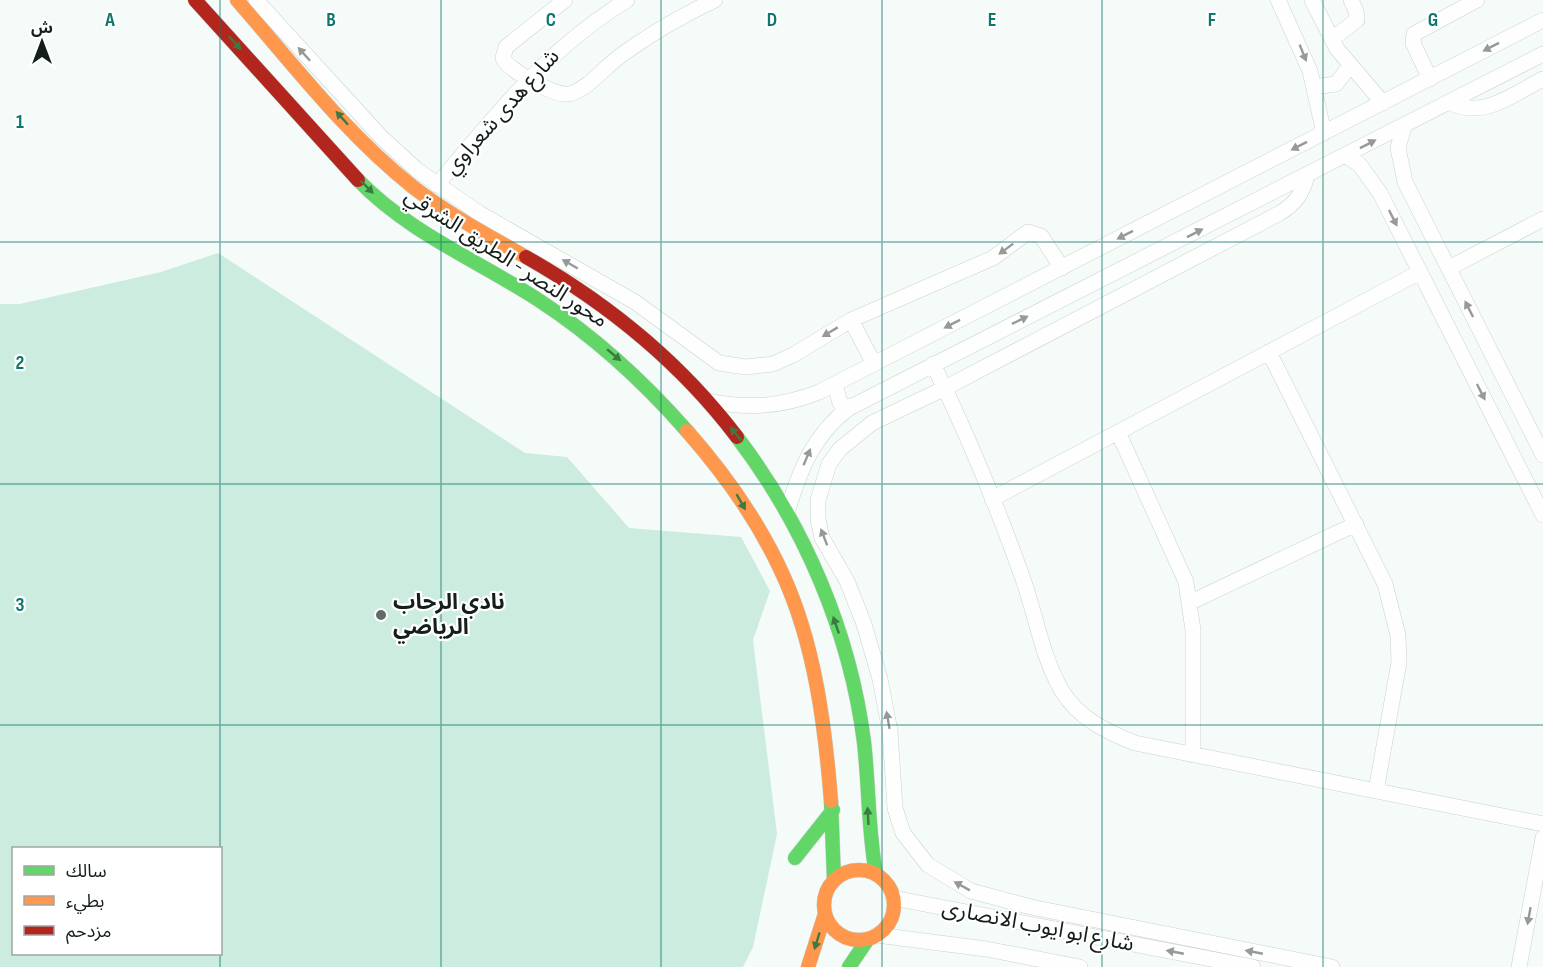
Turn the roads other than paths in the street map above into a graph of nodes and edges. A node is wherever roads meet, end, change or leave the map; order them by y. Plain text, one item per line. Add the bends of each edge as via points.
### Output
1 (195, 0) edge
2 (237, 0) edge
3 (256, 0) edge
4 (566, 0) edge
5 (627, 0) edge
6 (715, 0) edge
7 (1278, 0) edge
8 (1312, 0) edge
9 (1351, 0) edge
10 (1476, 0) edge
11 (1543, 21) edge
12 (1332, 39) junction
13 (1543, 54) edge
14 (1349, 67) junction
15 (528, 78) junction
16 (1430, 79) junction
17 (1543, 79) edge
18 (1314, 87) junction
19 (1449, 102) junction
20 (1383, 103) junction
21 (1404, 126) junction
22 (1324, 133) junction
23 (1346, 156) junction
24 (1307, 176) junction
25 (437, 185) junction
26 (1543, 219) edge
27 (1062, 268) junction
28 (1449, 268) junction
29 (1420, 272) junction
30 (593, 277) junction
31 (583, 292) junction
32 (973, 313) junction
33 (851, 320) junction
34 (989, 335) junction
35 (1269, 352) junction
36 (874, 364) junction
37 (933, 364) junction
38 (836, 384) junction
39 (945, 388) junction
40 (708, 401) junction
41 (849, 408) junction
42 (1118, 432) junction
43 (1543, 455) edge
44 (992, 499) junction
45 (787, 512) junction
46 (1543, 515) edge
47 (1356, 524) junction
48 (1191, 602) junction
49 (1192, 755) junction
50 (1376, 791) junction
51 (833, 810) junction
52 (1543, 824) edge
53 (1543, 838) edge
54 (795, 858) dead end
55 (876, 874) junction
56 (834, 880) junction
57 (893, 898) junction
58 (1031, 908) junction
59 (825, 914) junction
60 (1028, 924) junction
61 (872, 937) junction
62 (1004, 952) junction
63 (808, 967) edge
64 (849, 967) edge
65 (1016, 967) edge
66 (1080, 967) edge
67 (1253, 967) edge
68 (1332, 967) edge
69 (1520, 967) edge

1 -> 51 street, محور النصر - الطريق الشرقي via 381,202 447,249 558,313 598,342 658,396 711,458 735,490 785,578 824,723
31 -> 2 street, محور النصر - الطريق الشرقي via 465,224 390,168
25 -> 3 street via 381,137
4 - 15 street via 527,28 503,52 505,63
5 - 15 street, شارع هدى شعراوي via 560,47
6 - 15 street via 659,29 576,91 556,93
7 -> 18 street via 1303,51
8 - 12 street
9 - 12 street via 1357,20
10 - 16 street via 1414,34 1413,43
11 -> 16 street
12 - 14 street
13 - 19 street
14 - 18 street via 1336,84
14 - 20 street
15 - 25 street, شارع هدى شعراوي
16 - 20 street
17 - 19 street via 1484,109 1461,108
18 - 22 street
19 - 21 street
20 - 22 street
23 -> 21 street
21 - 28 street via 1398,148 1406,182
22 -> 27 street
23 - 24 street
23 -> 29 street via 1370,176
34 -> 24 street
24 - 39 street via 1302,193 1280,213
30 -> 25 street
26 - 28 street
27 - 32 street
27 -> 33 street via 1041,236 1028,232 982,264
43 -> 28 street
29 - 35 street
29 -> 46 street
30 - 31 street
33 -> 30 street via 773,364 746,367 719,363 635,302
31 - 40 street, محور النصر - الطريق الشرقي via 648,341
32 - 34 street
32 -> 36 street
33 - 36 street
34 - 37 street
35 - 42 street
35 - 47 street
36 - 38 street
37 - 39 street
37 - 41 street
38 - 40 street via 793,402 765,407
38 - 41 street via 840,403
39 - 44 street
58 -> 39 street via 971,891 944,876 928,865 903,833 895,808 890,731 880,679 848,581 822,538 818,519 822,482 840,449 872,423
45 -> 40 street, محور النصر - الطريق الشرقي via 745,445
45 -> 41 street via 810,448 831,422
42 - 44 street
42 - 48 street via 1179,563
44 - 49 street via 1062,692 1077,711 1104,730 1135,743
55 -> 45 street, محور النصر - الطريق الشرقي via 868,831 864,746 848,662 816,570
47 - 48 street
47 - 50 street via 1386,584 1398,635 1399,662
48 - 49 street
49 - 50 street
50 - 52 street
51 - 54 street
51 - 56 street, محور النصر - الطريق الشرقي
53 -> 69 street
55 - 56 street via 854,870
55 - 57 street via 890,888
56 - 59 street via 827,890
57 - 60 street, شارع ابو ايوب الانصارى
57 - 61 street via 891,919
58 - 60 street
68 -> 58 street
59 - 61 street via 829,924 846,937
59 -> 63 street
67 -> 60 street, شارع ابو ايوب الانصارى
61 - 62 street, شارع ابو ايوب الانصارى
61 - 64 street
62 - 65 street
62 - 66 street, شارع ابو ايوب الانصارى

